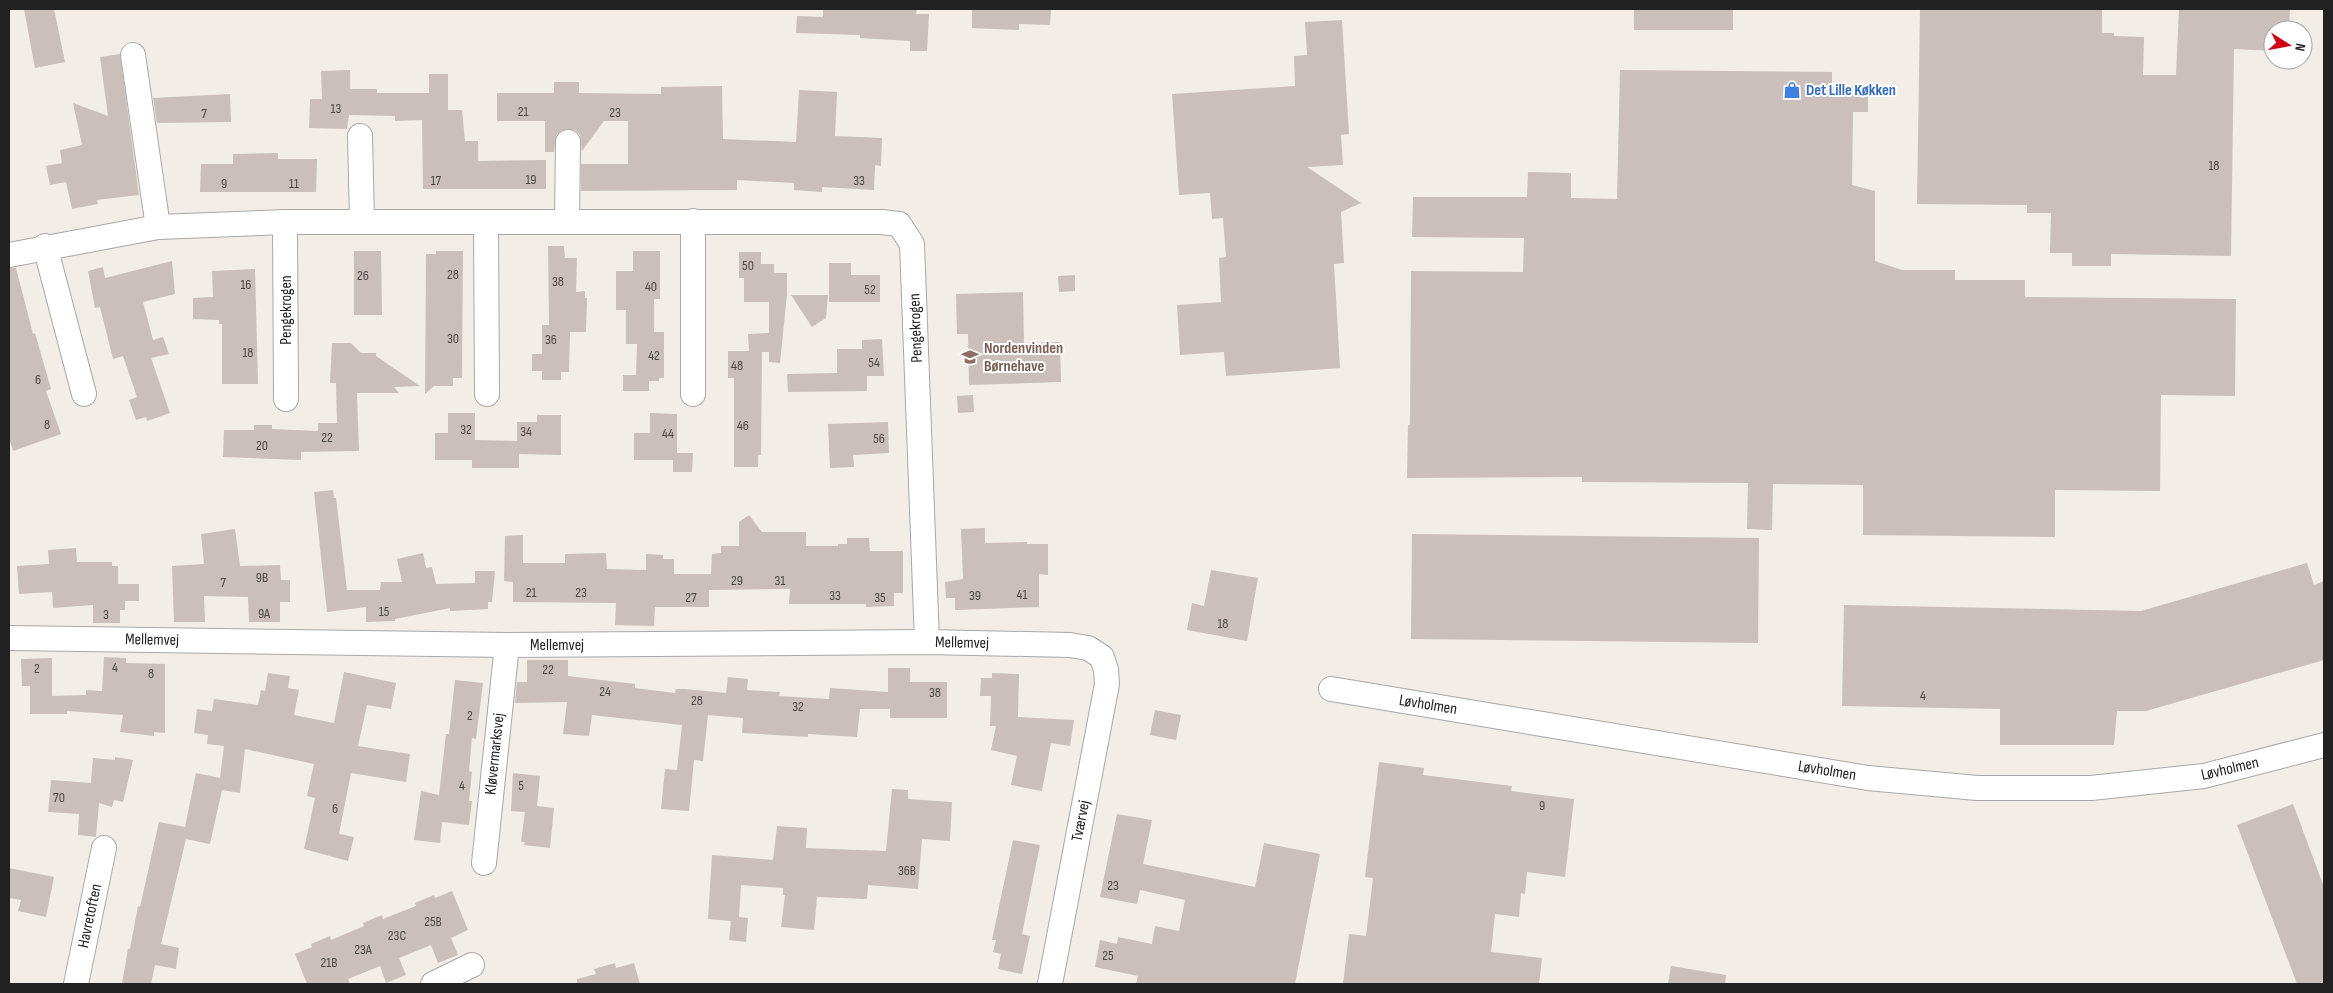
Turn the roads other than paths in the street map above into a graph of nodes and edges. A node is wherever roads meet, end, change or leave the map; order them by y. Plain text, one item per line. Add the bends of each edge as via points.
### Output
1 (133, 56) dead end
2 (360, 136) dead end
3 (568, 142) dead end
4 (362, 221) junction
5 (285, 222) junction
6 (567, 222) junction
7 (693, 222) junction
8 (486, 223) junction
9 (158, 227) junction
10 (45, 246) junction
11 (9, 255) edge
12 (84, 394) dead end
13 (487, 394) dead end
14 (693, 394) dead end
15 (286, 399) dead end
16 (9, 638) edge
17 (926, 642) junction
18 (507, 645) junction
19 (1102, 657) joint
20 (1331, 689) dead end
21 (2324, 745) edge
22 (104, 848) dead end
23 (484, 863) dead end
24 (472, 966) dead end
25 (76, 984) edge
26 (433, 984) edge
27 (1050, 984) edge

1 - 9 street
2 - 4 street
3 - 6 street
4 - 5 street, Pengekrogen
4 - 8 street, Pengekrogen
5 - 9 street, Pengekrogen
5 - 15 street, Pengekrogen
6 - 7 street, Pengekrogen
6 - 8 street, Pengekrogen
7 - 14 street
7 - 17 street, Pengekrogen via 881,222 899,224 912,244
8 - 13 street
9 - 10 street, Pengekrogen
10 - 11 street, Pengekrogen
10 - 12 street
16 - 18 street, Mellemvej
17 - 18 street, Mellemvej
17 - 19 street, Mellemvej via 1070,645 1088,648
18 - 23 street, Kløvermarksvej
19 - 27 street, Tværvej via 1107,684
20 - 21 street, Løvholmen via 1868,778 1977,788 2091,788 2204,776
22 - 25 street, Havretoften
24 - 26 street

